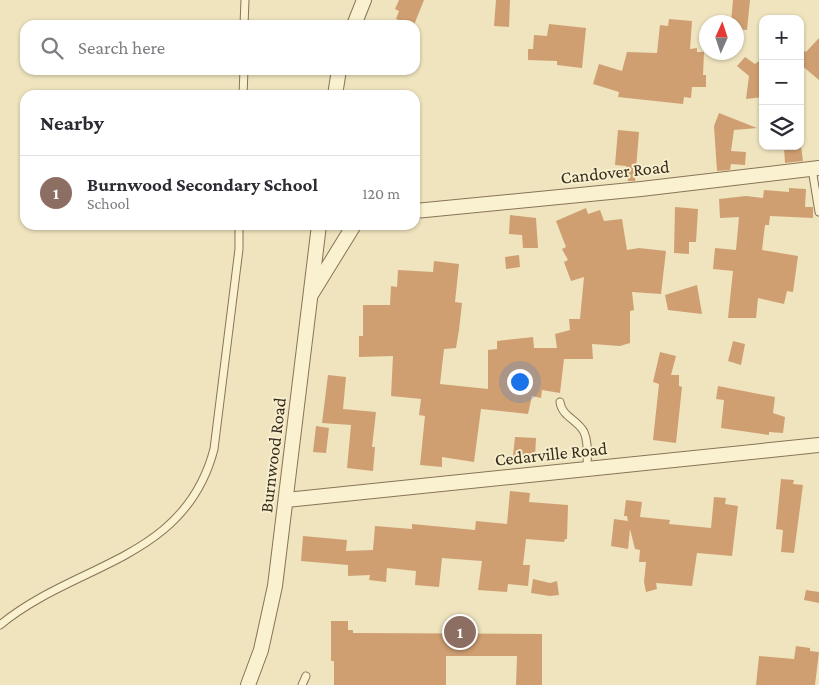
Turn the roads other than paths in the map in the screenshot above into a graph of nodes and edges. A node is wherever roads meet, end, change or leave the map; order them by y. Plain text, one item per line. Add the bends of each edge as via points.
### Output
1 (245, 0) edge
2 (364, 0) edge
3 (244, 20) edge
4 (356, 20) edge
5 (244, 75) edge
6 (338, 75) edge
7 (243, 90) edge
8 (336, 90) edge
9 (816, 168) edge
10 (420, 211) edge
11 (819, 212) edge
12 (239, 230) edge
13 (318, 230) edge
14 (351, 230) edge
15 (311, 296) junction
16 (560, 402) dead end
17 (819, 445) edge
18 (587, 468) junction
19 (286, 500) junction
20 (0, 625) edge
21 (306, 676) dead end
22 (248, 685) edge
23 (302, 685) edge

1 - 3 lane
2 - 4 street
5 - 7 lane
6 - 8 street
9 - 10 street, Candover Road
9 - 11 lane
12 - 20 lane via 214,449 197,492 176,518 146,544 112,564 49,593
13 - 15 street, Burnwood Road
14 - 15 street
15 - 19 street, Burnwood Road
16 - 18 lane via 564,414 584,433
17 - 18 street, Cedarville Road
18 - 19 street, Cedarville Road
19 - 22 street, Burnwood Road via 270,618
21 - 23 lane

